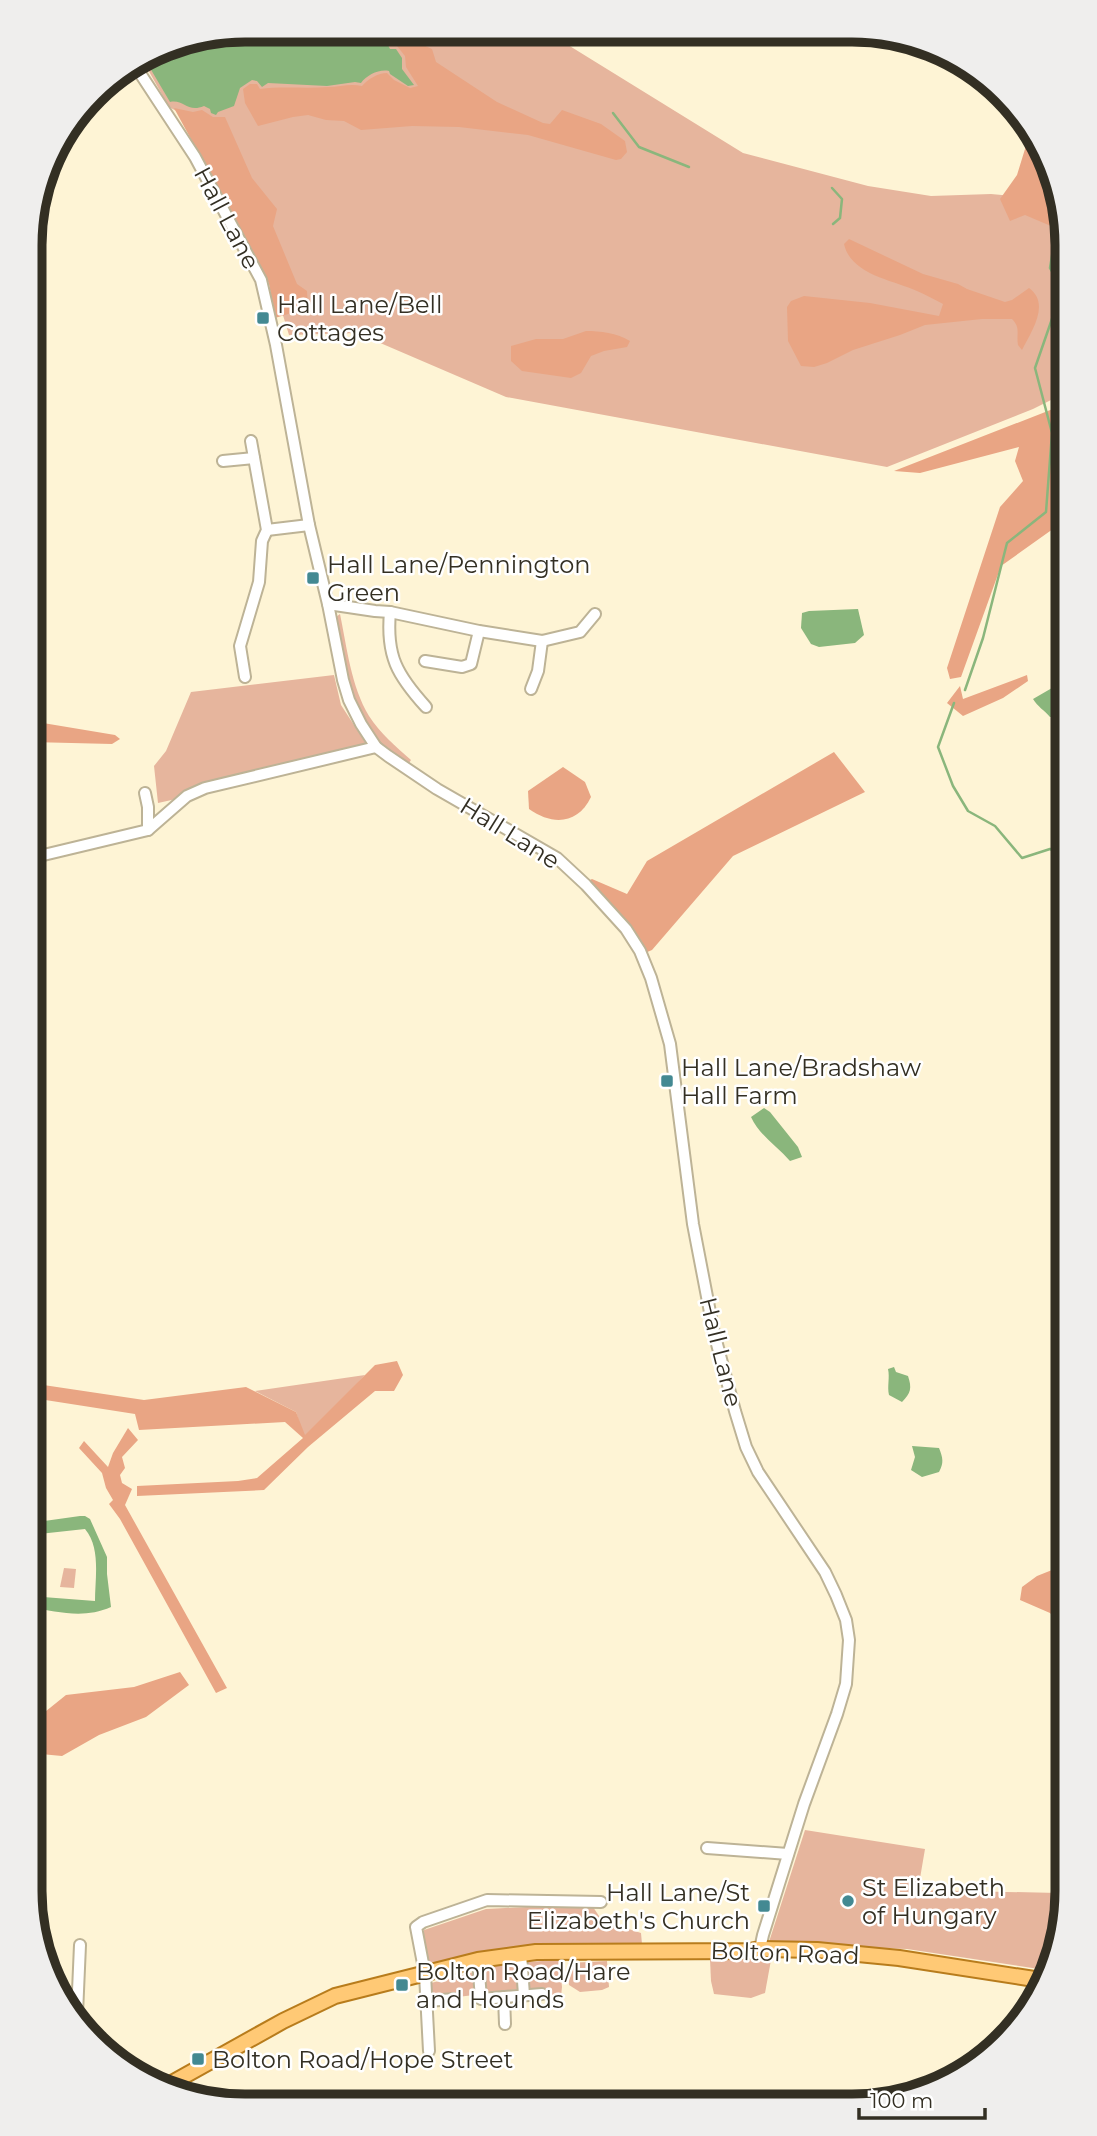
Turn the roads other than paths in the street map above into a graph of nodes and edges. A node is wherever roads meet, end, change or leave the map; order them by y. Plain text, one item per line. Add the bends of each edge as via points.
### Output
1 (139, 72) edge
2 (251, 441) dead end
3 (254, 458) junction
4 (223, 461) dead end
5 (309, 525) junction
6 (267, 530) junction
7 (328, 604) junction
8 (390, 612) junction
9 (595, 614) dead end
10 (479, 631) junction
11 (542, 641) junction
12 (425, 662) dead end
13 (243, 663) junction
14 (231, 665) dead end
15 (246, 677) dead end
16 (531, 689) dead end
17 (426, 707) dead end
18 (376, 747) junction
19 (145, 793) dead end
20 (151, 827) junction
21 (42, 855) edge
22 (706, 1848) dead end
23 (788, 1854) junction
24 (601, 1902) dead end
25 (80, 1945) dead end
26 (761, 1949) junction
27 (521, 1954) junction
28 (478, 1961) junction
29 (425, 1974) junction
30 (1035, 1978) edge
31 (542, 1994) dead end
32 (524, 1995) junction
33 (504, 1997) junction
34 (456, 1999) dead end
35 (427, 2001) junction
36 (77, 2005) edge
37 (505, 2024) dead end
38 (429, 2051) dead end
39 (175, 2081) edge

1 - 5 street, Hall Lane via 195,157 261,280
2 - 3 street
3 - 4 street
3 - 6 street
5 - 6 street
5 - 7 street, Hall Lane
6 - 13 street via 259,582 240,646
7 - 8 street
7 - 18 street, Hall Lane via 349,700
8 - 10 street
8 - 17 street via 393,659 407,686
9 - 11 street via 580,632
10 - 11 street
10 - 12 street via 471,664
11 - 16 street
13 - 14 street
13 - 15 street
18 - 20 street via 205,788 187,796
18 - 23 street, Hall Lane via 437,789 557,858 626,929 651,978 670,1044 707,1300 744,1440 770,1492 825,1572 847,1630 846,1684
19 - 20 street
20 - 21 street
22 - 23 street
23 - 26 street, Hall Lane
24 - 29 street via 487,1900 423,1922 416,1927
25 - 36 street
26 - 27 main road, Bolton Road
26 - 30 main road, Bolton Road via 899,1958
27 - 28 main road, Bolton Road
27 - 32 street
28 - 29 main road, Bolton Road
28 - 33 street via 481,1999
29 - 35 street
29 - 39 main road, Bolton Road via 335,1996
31 - 32 street
32 - 33 street
33 - 37 street
34 - 35 street
35 - 38 street

